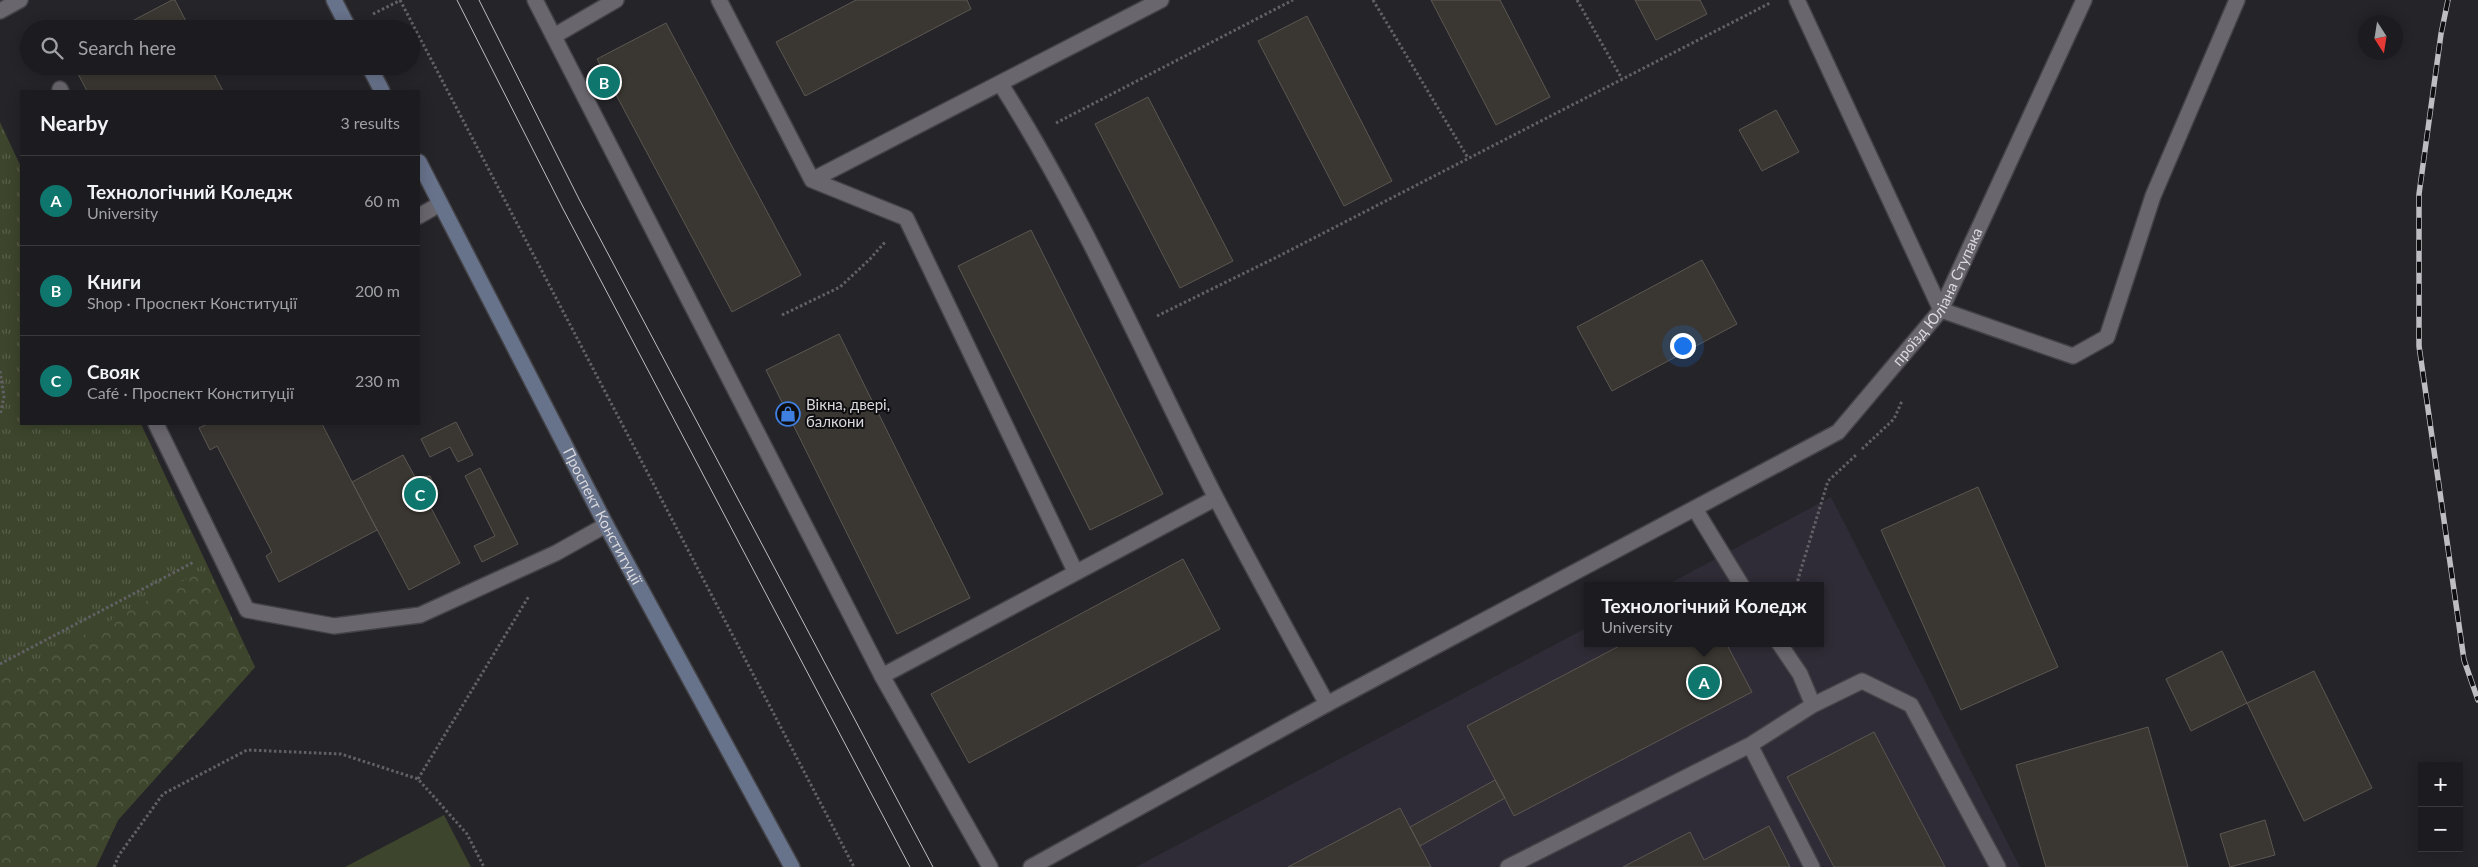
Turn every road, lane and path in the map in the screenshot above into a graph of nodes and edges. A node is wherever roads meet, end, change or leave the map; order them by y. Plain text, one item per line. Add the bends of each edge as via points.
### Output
1 (20, 0) edge
2 (334, 0) edge
3 (400, 0) edge
4 (535, 0) edge
5 (616, 0) edge
6 (719, 0) edge
7 (1162, 0) edge
8 (1293, 0) edge
9 (1373, 0) edge
10 (1577, 0) edge
11 (1775, 0) edge
12 (1797, 0) edge
13 (2084, 0) edge
14 (2237, 0) edge
15 (1138, 5) edge
16 (0, 10) edge
17 (345, 20) edge
18 (364, 20) edge
19 (410, 20) edge
20 (554, 36) junction
21 (420, 38) edge
22 (374, 75) edge
23 (1622, 79) junction
24 (1000, 83) junction
25 (381, 90) edge
26 (1033, 135) junction
27 (1468, 158) junction
28 (420, 164) edge
29 (812, 180) junction
30 (440, 204) junction
31 (420, 215) edge
32 (906, 218) junction
33 (1941, 310) junction
34 (782, 315) dead end
35 (1133, 327) junction
36 (0, 371) edge
37 (1906, 392) dead end
38 (1, 410) edge
39 (0, 415) edge
40 (156, 425) edge
41 (1216, 498) junction
42 (1695, 509) junction
43 (606, 525) junction
44 (218, 550) junction
45 (1076, 571) junction
46 (1740, 582) edge
47 (1798, 582) edge
48 (530, 595) dead end
49 (1782, 647) edge
50 (0, 664) edge
51 (882, 676) junction
52 (1327, 704) junction
53 (1814, 705) junction
54 (1750, 745) junction
55 (418, 779) junction
56 (1517, 865) edge
57 (114, 867) edge
58 (484, 867) edge
59 (792, 867) edge
60 (854, 867) edge
61 (990, 867) edge
62 (1031, 867) edge
63 (1812, 867) edge
64 (1998, 867) edge

1 - 16 street
2 - 17 street
3 - 18 path
3 - 19 path
4 - 20 street
5 - 20 street
6 - 29 street
7 - 15 street
8 - 26 path
9 - 27 path
10 - 23 path
11 - 23 path
12 - 33 street
13 - 33 street, проїзд Юліана Ступака
14 - 33 street via 2153,196 2107,337 2072,356
15 - 24 street
20 - 51 street
21 - 60 path
22 - 25 street
23 - 27 path
24 - 26 street
24 - 29 street
26 - 35 street
27 - 35 path via 1226,283
28 - 30 street, Проспект Конституції
29 - 32 street
30 - 31 street
30 - 43 street, Проспект Конституції
32 - 34 path via 840,287
32 - 45 street
33 - 42 street, проїзд Юліана Ступака via 1838,432
35 - 41 street
36 - 38 path via 4,397
37 - 47 path via 1894,419 1828,481
38 - 39 path
40 - 44 street
41 - 45 street
41 - 52 street
42 - 46 street
42 - 52 street, проїзд Юліана Ступака
43 - 44 street via 556,553 420,615 334,626 247,610
43 - 59 street, Проспект Конституції
44 - 50 path
45 - 51 street
48 - 55 path
49 - 53 street via 1800,674
51 - 61 street
52 - 62 street, проїзд Юліана Ступака
53 - 54 street
53 - 64 street via 1862,681 1911,705
54 - 56 street
54 - 63 street
55 - 57 path via 341,754 247,750 163,794
55 - 58 path via 467,834

